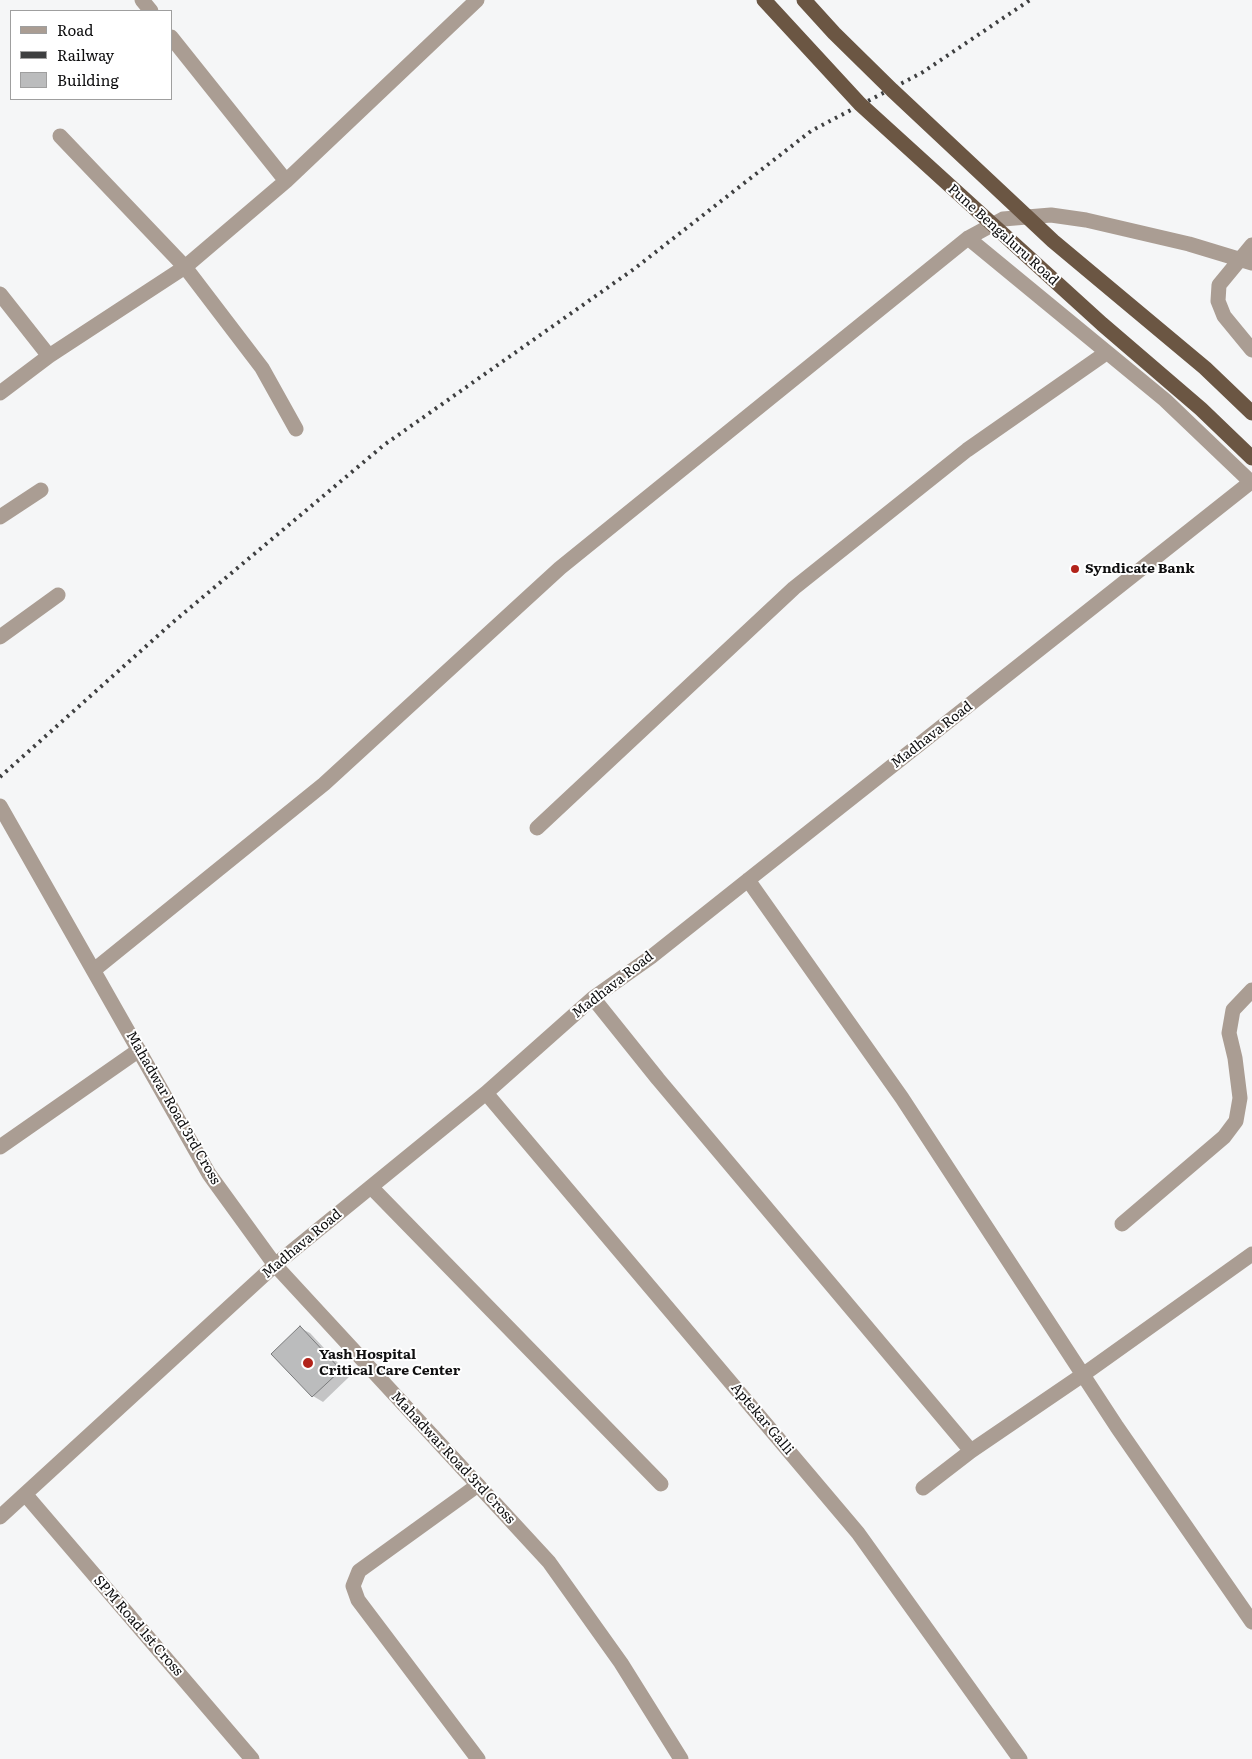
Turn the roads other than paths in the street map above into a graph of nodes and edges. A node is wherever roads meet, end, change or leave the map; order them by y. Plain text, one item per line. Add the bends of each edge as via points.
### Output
1 (142, 0) edge
2 (477, 0) edge
3 (764, 0) edge
4 (804, 0) edge
5 (150, 10) edge
6 (172, 38) edge
7 (60, 136) dead end
8 (286, 181) junction
9 (968, 238) junction
10 (1252, 245) edge
11 (1245, 262) edge
12 (185, 267) junction
13 (0, 294) edge
14 (1252, 350) edge
15 (1106, 353) junction
16 (49, 356) junction
17 (0, 394) edge
18 (1252, 413) edge
19 (296, 429) dead end
20 (1252, 458) edge
21 (1251, 482) edge
22 (41, 490) dead end
23 (0, 517) edge
24 (58, 595) dead end
25 (0, 637) edge
26 (0, 806) edge
27 (536, 828) dead end
28 (748, 880) junction
29 (94, 970) junction
30 (1252, 990) edge
31 (593, 998) junction
32 (139, 1050) junction
33 (486, 1093) junction
34 (0, 1147) edge
35 (371, 1187) junction
36 (1122, 1224) dead end
37 (1252, 1254) edge
38 (276, 1266) junction
39 (1084, 1374) junction
40 (971, 1451) junction
41 (661, 1484) dead end
42 (478, 1485) junction
43 (923, 1488) dead end
44 (25, 1494) junction
45 (0, 1517) edge
46 (1252, 1622) edge
47 (252, 1759) edge
48 (478, 1759) edge
49 (681, 1759) edge
50 (1020, 1759) edge

1 - 5 street
2 - 8 street
3 - 20 main road, Pune Bengaluru Road, bridge via 860,104
4 - 18 main road, bridge via 892,90 1053,241 1204,368
6 - 8 street
7 - 12 street
8 - 12 street
9 - 11 street via 1003,219 1051,215 1189,244
9 - 15 street
9 - 29 street via 560,568 324,784
10 - 11 street
11 - 14 street via 1219,285 1218,301 1224,316
12 - 16 street
12 - 19 street via 262,368
13 - 16 street
15 - 21 street via 1165,400
15 - 27 street via 967,450 794,588
16 - 17 street
21 - 28 street, Madhava Road
22 - 23 street
24 - 25 street
26 - 29 street, Mahadwar Road 3rd Cross
28 - 31 street, Madhava Road via 651,957
28 - 39 street via 902,1098
29 - 32 street, Mahadwar Road 3rd Cross
30 - 36 street via 1233,1010 1229,1033 1240,1098 1236,1121 1224,1137
31 - 33 street, Madhava Road
31 - 40 street
32 - 34 street
32 - 38 street, Mahadwar Road 3rd Cross via 209,1174
33 - 35 street, Madhava Road
33 - 50 street, Aptekar Galli via 858,1533
35 - 38 street, Madhava Road
35 - 41 street
37 - 39 street
38 - 42 street, Mahadwar Road 3rd Cross
38 - 44 street, Madhava Road
39 - 40 street
39 - 46 street
40 - 43 street
42 - 48 street via 359,1571 353,1586 358,1600
42 - 49 street, Mahadwar Road 3rd Cross via 549,1562 621,1662
44 - 45 street, Madhava Road
44 - 47 street, SPM Road 1st Cross

